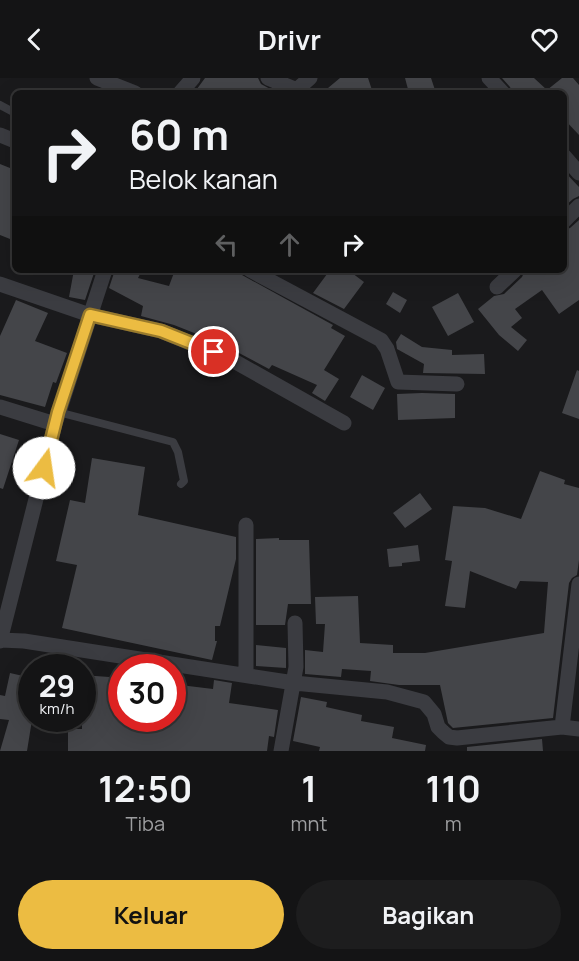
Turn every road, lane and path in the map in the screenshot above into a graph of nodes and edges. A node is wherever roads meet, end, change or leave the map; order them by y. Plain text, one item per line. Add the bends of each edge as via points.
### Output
1 (97, 78) edge
2 (193, 78) edge
3 (268, 78) edge
4 (310, 78) edge
5 (489, 78) edge
6 (127, 90) edge
7 (183, 90) edge
8 (293, 90) edge
9 (296, 90) edge
10 (500, 90) edge
11 (567, 159) edge
12 (579, 173) edge
13 (579, 206) edge
14 (567, 218) edge
15 (104, 273) edge
16 (256, 273) edge
17 (512, 273) edge
18 (0, 284) edge
19 (497, 287) dead end
20 (90, 315) junction
21 (457, 384) dead end
22 (0, 407) edge
23 (56, 418) junction
24 (344, 423) dead end
25 (181, 484) dead end
26 (246, 525) dead end
27 (579, 584) edge
28 (4, 607) edge
29 (295, 622) dead end
30 (0, 640) edge
31 (246, 675) junction
32 (294, 683) junction
33 (562, 727) junction
34 (579, 729) edge
35 (281, 751) edge

1 - 6 street
2 - 7 street
3 - 8 street
4 - 9 street
5 - 10 street
11 - 12 street
13 - 14 street
15 - 20 street
16 - 21 street via 381,340 398,382
17 - 19 street
18 - 20 street
20 - 23 street
20 - 24 street via 161,331 232,360
22 - 23 street
23 - 25 lane via 172,442 178,452 184,481
23 - 28 street
26 - 31 street
27 - 33 street
28 - 30 street
29 - 32 street
30 - 31 street
31 - 32 street
32 - 33 street via 387,692 424,702 438,727 457,738
32 - 35 street
33 - 34 street

